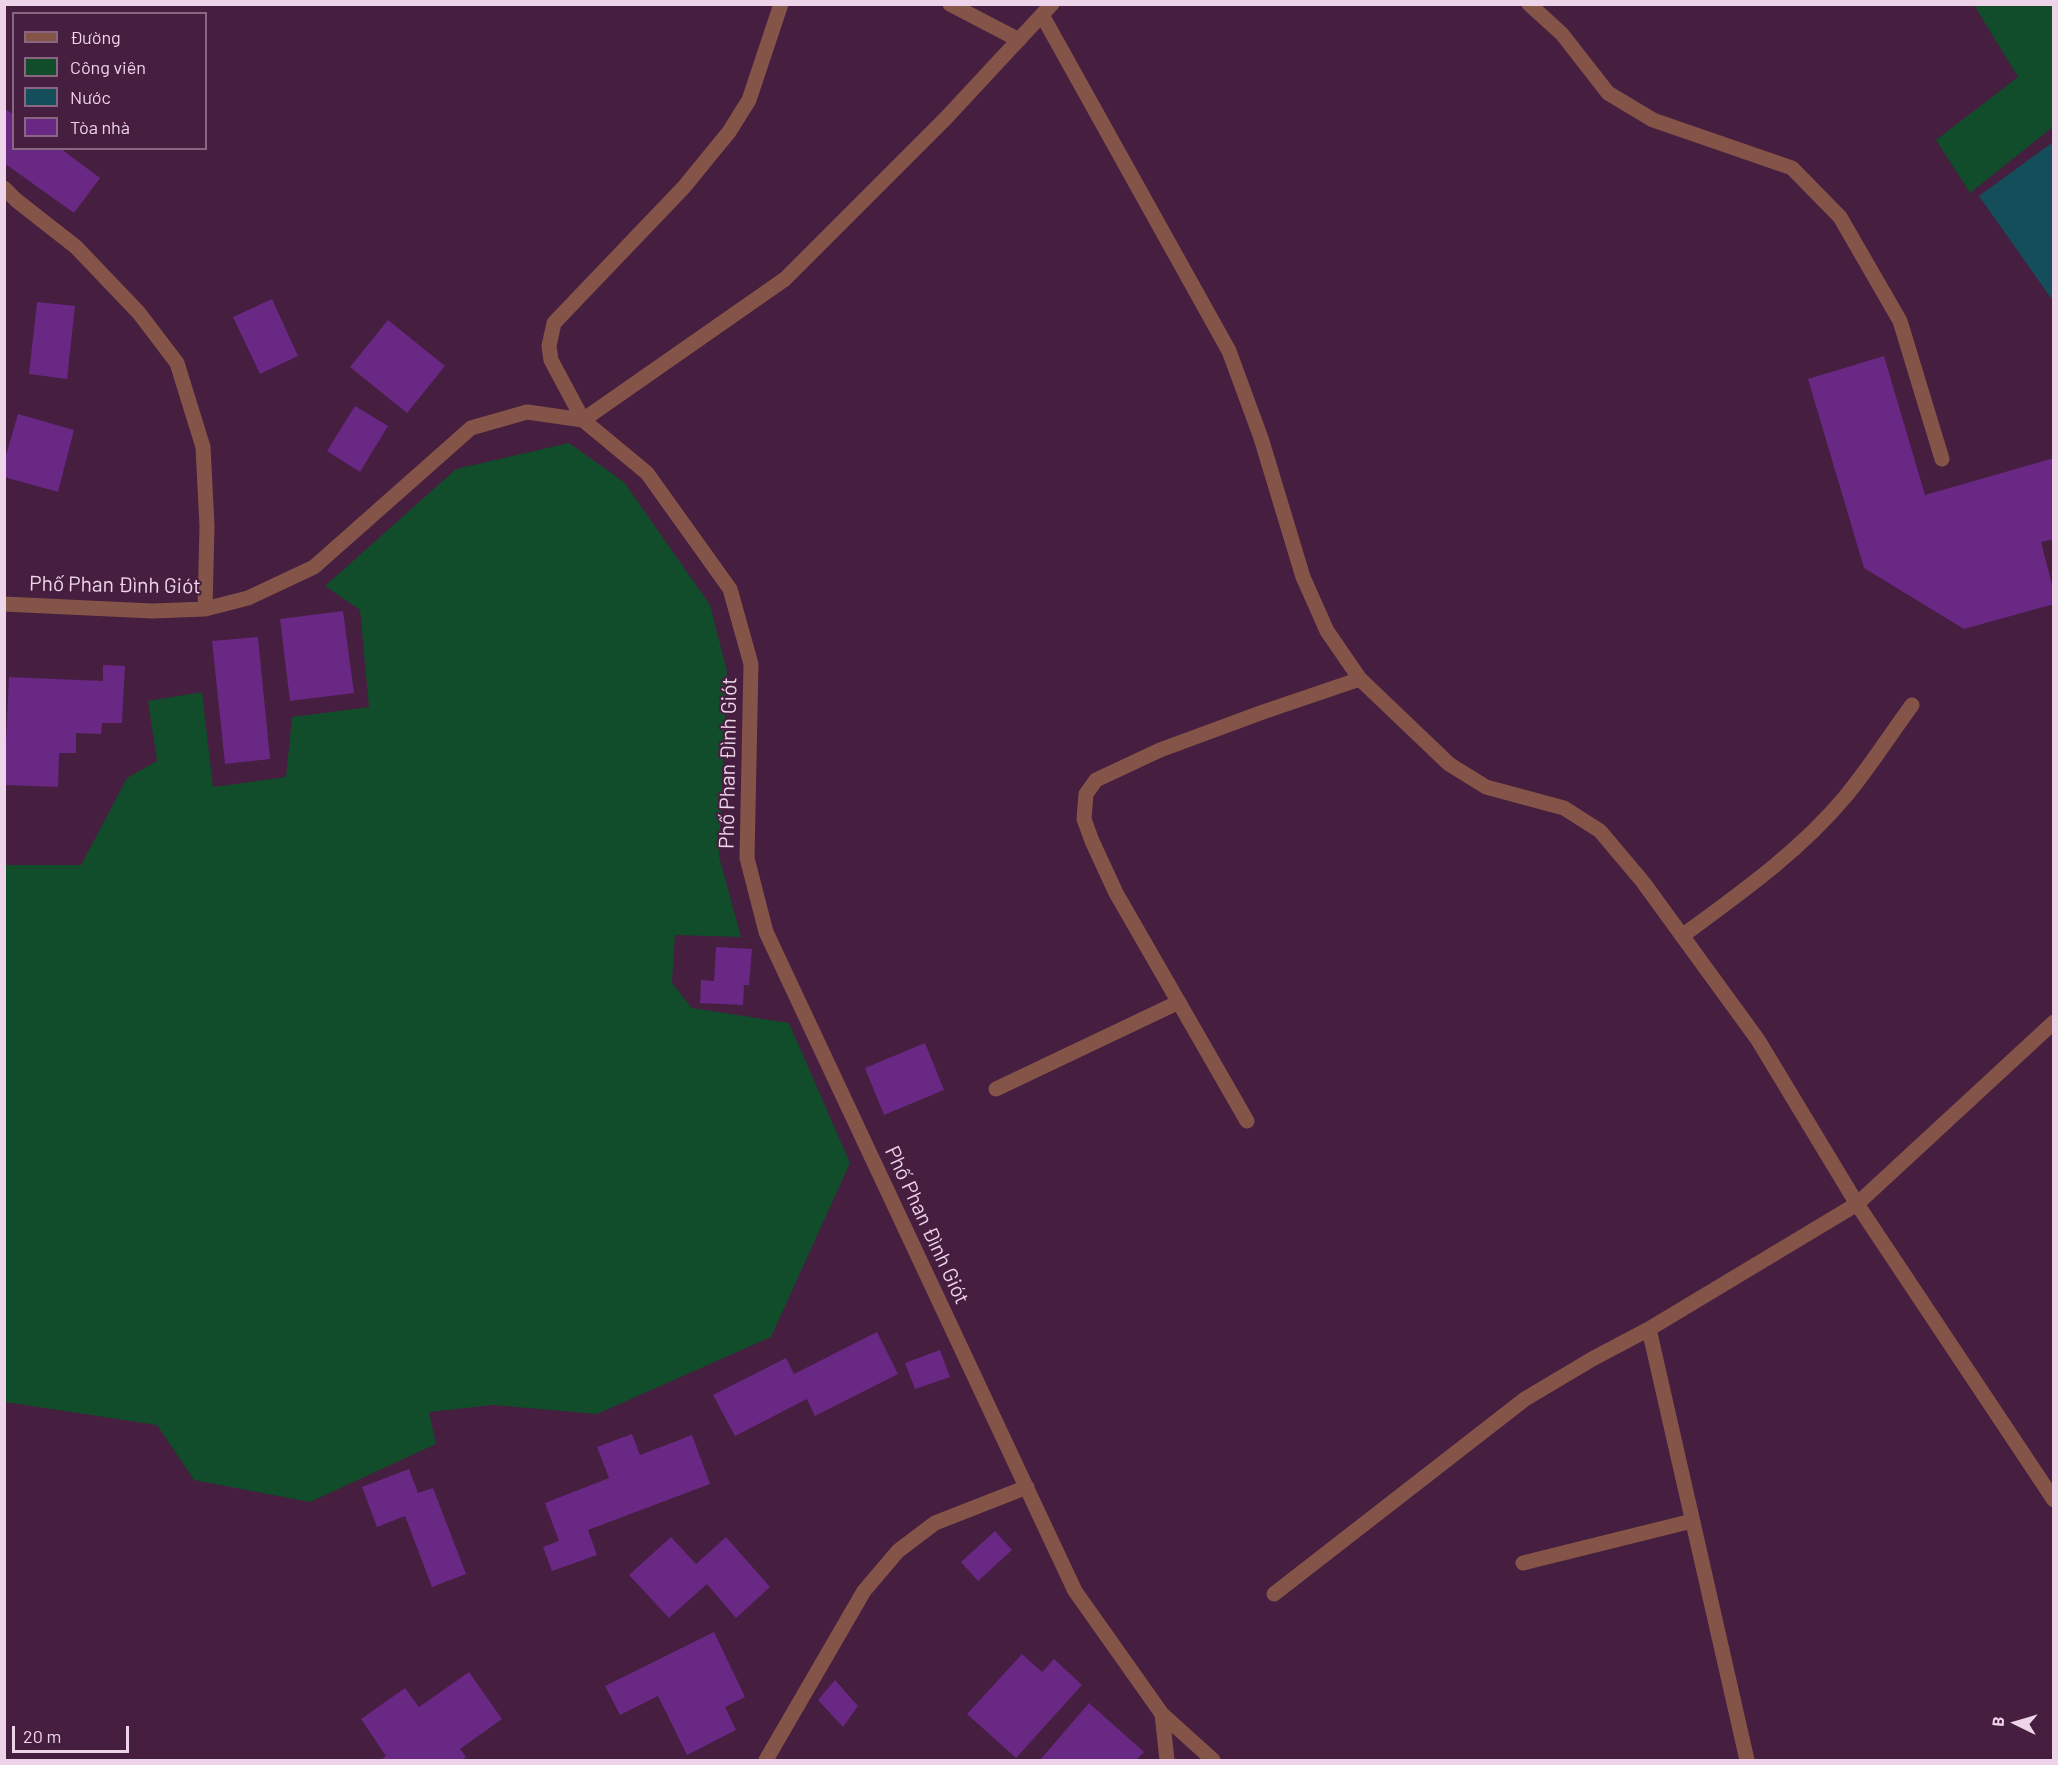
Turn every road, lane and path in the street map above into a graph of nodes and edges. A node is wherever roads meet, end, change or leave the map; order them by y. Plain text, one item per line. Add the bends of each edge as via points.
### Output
1 (781, 4) edge
2 (950, 4) edge
3 (1529, 4) edge
4 (1047, 10) edge
5 (1019, 40) junction
6 (4, 188) edge
7 (583, 420) junction
8 (1942, 459) dead end
9 (4, 604) edge
10 (205, 609) junction
11 (1360, 679) junction
12 (1912, 705) dead end
13 (1682, 936) junction
14 (1179, 1002) junction
15 (2054, 1022) edge
16 (996, 1089) dead end
17 (1247, 1121) dead end
18 (1857, 1204) junction
19 (1649, 1329) junction
20 (1026, 1487) junction
21 (2054, 1500) edge
22 (1692, 1521) junction
23 (1523, 1563) dead end
24 (1274, 1594) dead end
25 (1162, 1713) junction
26 (766, 1761) edge
27 (1167, 1761) edge
28 (1213, 1761) edge
29 (1747, 1761) edge

1 - 7 street via 749,100 729,132 684,187 554,323 549,346 551,360
2 - 5 street
3 - 8 street via 1562,34 1608,93 1653,120 1792,168 1840,217 1900,321
4 - 5 street
4 - 11 street via 1229,351 1261,438 1303,577 1327,631
5 - 7 street via 785,279
6 - 10 street via 76,247 139,313 177,363 203,447 207,526
7 - 10 street, Phố Phan Đình Giót via 527,412 471,428 314,567 248,598
7 - 20 street, Phố Phan Đình Giót via 647,473 730,588 751,664 747,858 766,932
9 - 10 street, Phố Phan Đình Giót via 152,611
11 - 13 street via 1449,764 1486,787 1564,808 1600,831
11 - 14 street via 1160,750 1096,780 1086,794 1084,819 1092,841 1116,893
12 - 13 street via 1844,797 1810,834 1764,875
13 - 18 street via 1758,1040
14 - 16 street
14 - 17 street
15 - 18 street
18 - 19 street
18 - 21 street
19 - 22 street
19 - 24 street via 1524,1399
20 - 25 street, Phố Phan Đình Giót via 1075,1591
20 - 26 street via 935,1523 898,1551 864,1591
22 - 23 street
22 - 29 street
25 - 27 street
25 - 28 street, Phố Phan Đình Giót

